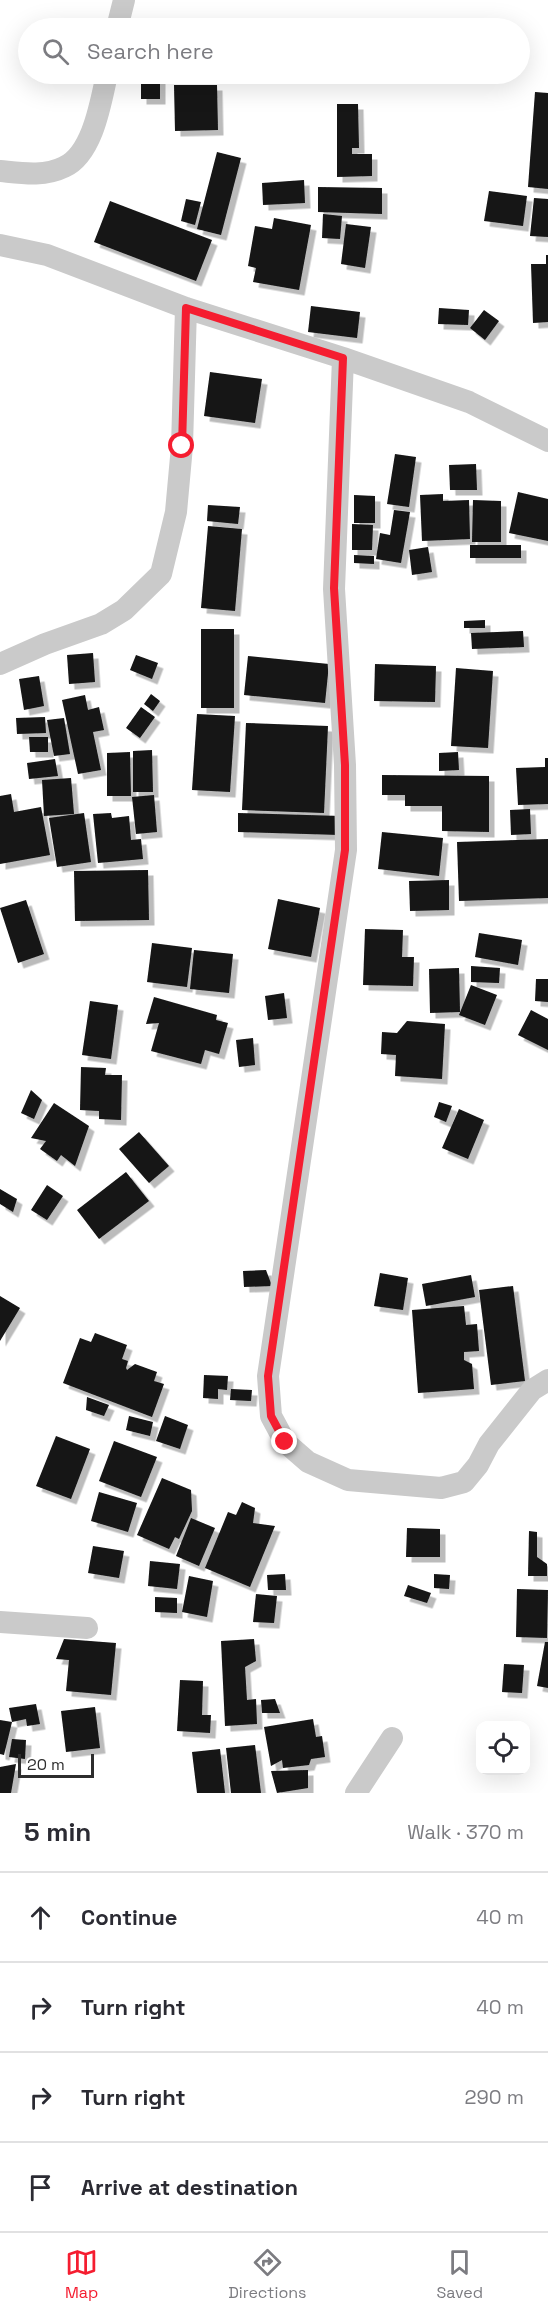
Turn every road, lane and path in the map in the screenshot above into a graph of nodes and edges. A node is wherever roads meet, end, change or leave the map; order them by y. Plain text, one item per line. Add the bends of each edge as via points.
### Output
1 (124, 0) edge
2 (120, 18) edge
3 (104, 84) edge
4 (0, 171) edge
5 (0, 245) edge
6 (186, 308) junction
7 (343, 358) junction
8 (548, 441) edge
9 (0, 664) edge
10 (548, 1380) edge
11 (0, 1622) edge
12 (87, 1628) dead end
13 (392, 1738) dead end
14 (356, 1793) edge

1 - 2 street
3 - 4 street via 90,136 78,157 64,168 35,174
5 - 6 street via 47,255
6 - 7 street
6 - 9 street via 176,512 161,574 124,610 101,624
7 - 8 street via 469,402
7 - 10 street via 334,588 345,765 345,850 268,1376 271,1416 285,1442 308,1462 348,1480 441,1488 464,1482 532,1390
11 - 12 street
13 - 14 street

